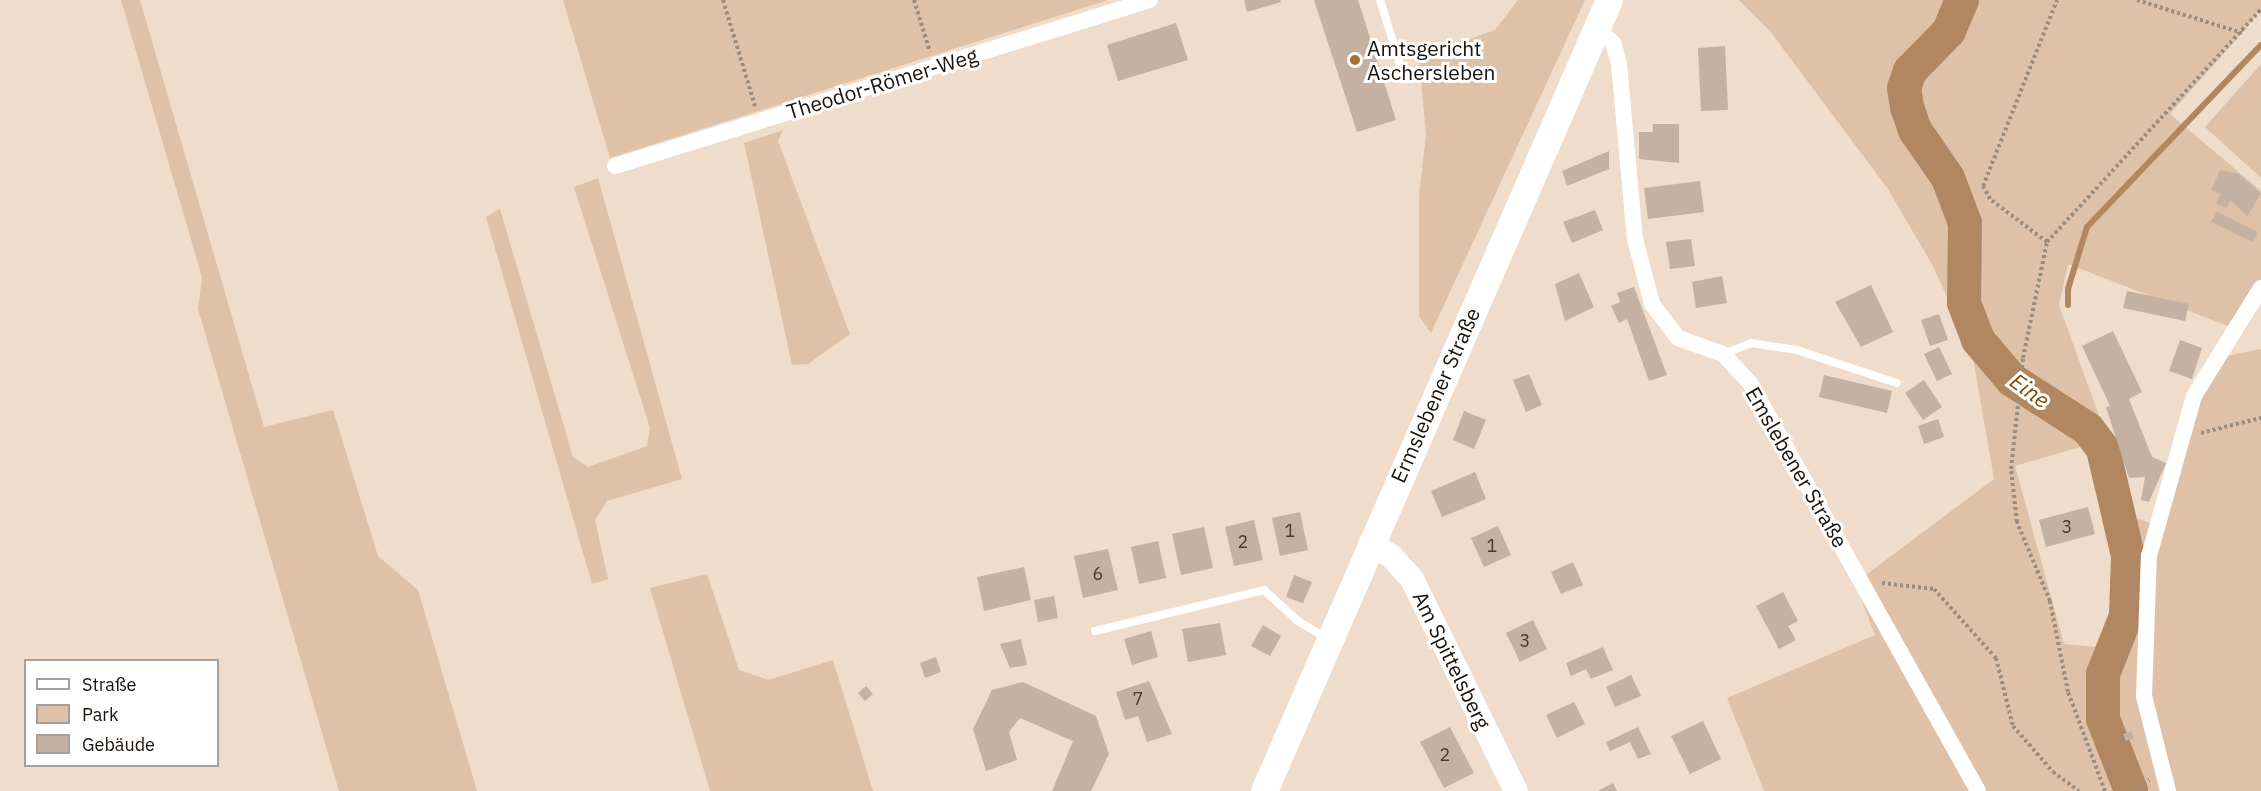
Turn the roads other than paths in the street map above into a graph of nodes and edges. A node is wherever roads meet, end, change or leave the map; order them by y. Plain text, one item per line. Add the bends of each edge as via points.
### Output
1 (1150, 0) edge
2 (1380, 0) edge
3 (1609, 0) edge
4 (1596, 28) junction
5 (1404, 77) dead end
6 (615, 166) dead end
7 (2261, 288) edge
8 (1723, 354) junction
9 (1897, 383) dead end
10 (1370, 544) junction
11 (1095, 631) dead end
12 (1329, 639) junction
13 (1264, 791) edge
14 (1516, 791) edge
15 (1978, 791) edge
16 (2168, 791) edge

1 - 6 street, Theodor-Römer-Weg
2 - 5 lane
3 - 4 main road, Ermslebener Straße
4 - 8 street, Emslebener Straße via 1613,43 1619,64 1635,239 1653,304 1678,338
4 - 10 main road, Ermslebener Straße
7 - 16 street via 2212,358 2194,396 2149,556 2144,696
8 - 9 lane via 1751,344 1797,350
8 - 15 street, Emslebener Straße via 1750,383
10 - 12 main road, Ermslebener Straße
10 - 14 main road, Am Spittelsberg via 1391,556 1412,579
11 - 12 lane via 1264,590 1298,621
12 - 13 main road, Ermslebener Straße

